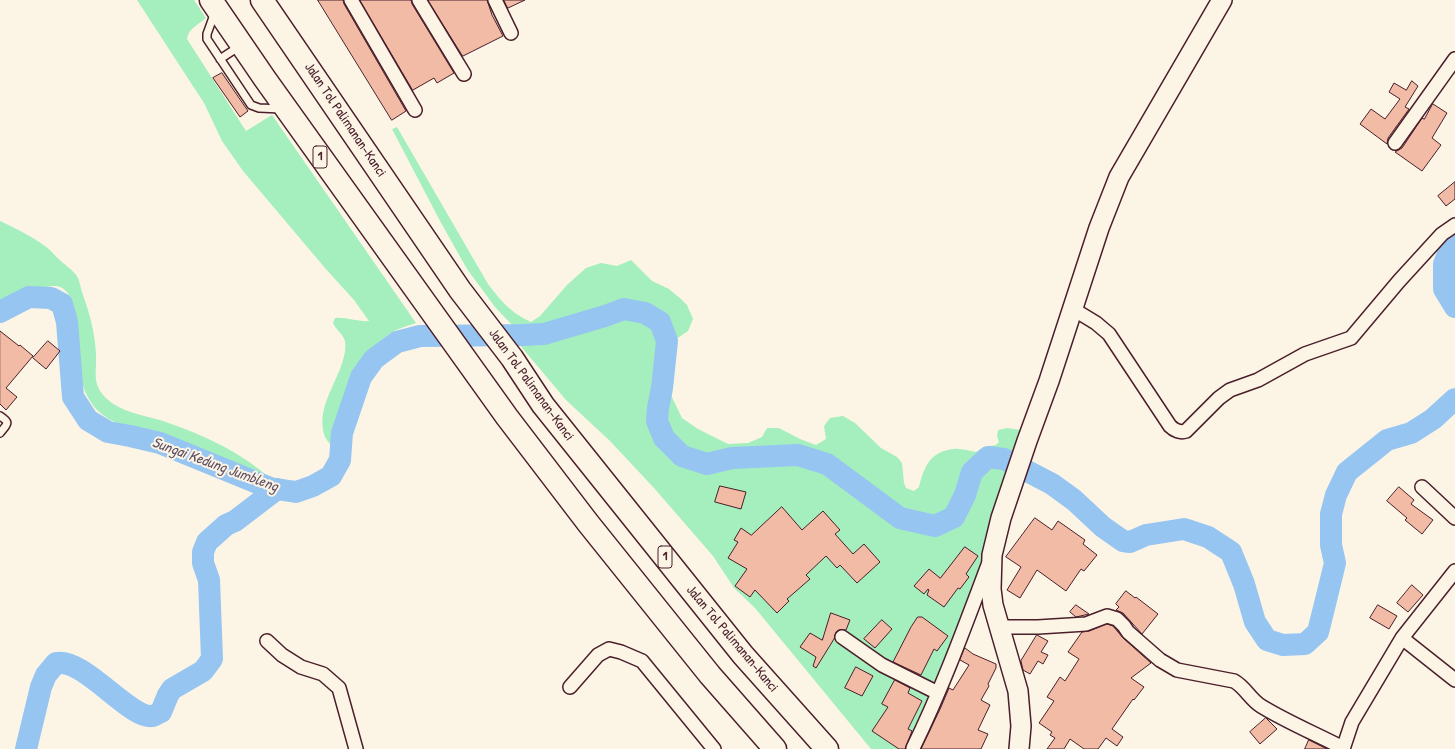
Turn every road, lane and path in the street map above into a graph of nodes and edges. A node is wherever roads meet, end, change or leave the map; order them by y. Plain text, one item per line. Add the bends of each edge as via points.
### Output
1 (262, 0) edge
2 (351, 0) edge
3 (418, 0) edge
4 (495, 0) edge
5 (1222, 0) edge
6 (214, 4) edge
7 (511, 33) dead end
8 (241, 45) junction
9 (220, 59) junction
10 (1455, 59) edge
11 (464, 74) dead end
12 (286, 109) junction
13 (415, 110) dead end
14 (1395, 143) dead end
15 (1455, 225) edge
16 (1073, 309) junction
17 (0, 416) edge
18 (0, 433) edge
19 (1422, 487) dead end
20 (1455, 518) edge
21 (992, 554) junction
22 (1455, 571) edge
23 (1000, 627) junction
24 (842, 637) dead end
25 (1402, 638) junction
26 (267, 641) dead end
27 (1455, 680) edge
28 (570, 687) dead end
29 (938, 693) junction
30 (913, 748) dead end
31 (1343, 748) edge
32 (356, 749) edge
33 (714, 749) edge
34 (775, 749) edge
35 (827, 749) edge
36 (1019, 749) edge

1 - 35 highway, Jalan Tol Palimanan–Kanci / 1 via 460,290 512,358 548,411 743,655
2 - 13 street
3 - 11 street
4 - 7 street
5 - 16 street via 1119,177 1099,228
6 - 8 highway, 1
6 - 9 lane via 206,37
8 - 9 lane
8 - 12 highway, 1
9 - 12 lane via 251,105 259,108
10 - 14 street
12 - 34 highway, 1 via 507,417 710,675
15 - 16 street via 1442,234 1351,338 1305,354 1258,380 1230,390 1218,398 1183,432 1176,431 1170,426 1109,334
16 - 21 street via 1003,510
17 - 18 lane via 7,422
19 - 20 street
21 - 23 street via 992,597
21 - 29 street
22 - 25 street
23 - 31 street via 1086,624 1107,616 1116,619 1160,660 1178,670 1234,681 1259,705
23 - 36 street via 1018,692 1021,726
24 - 29 street via 882,665
25 - 27 street
25 - 31 street via 1352,722
26 - 32 street via 282,655 323,674 338,688
28 - 33 street via 598,655 609,649 642,661
29 - 30 street

